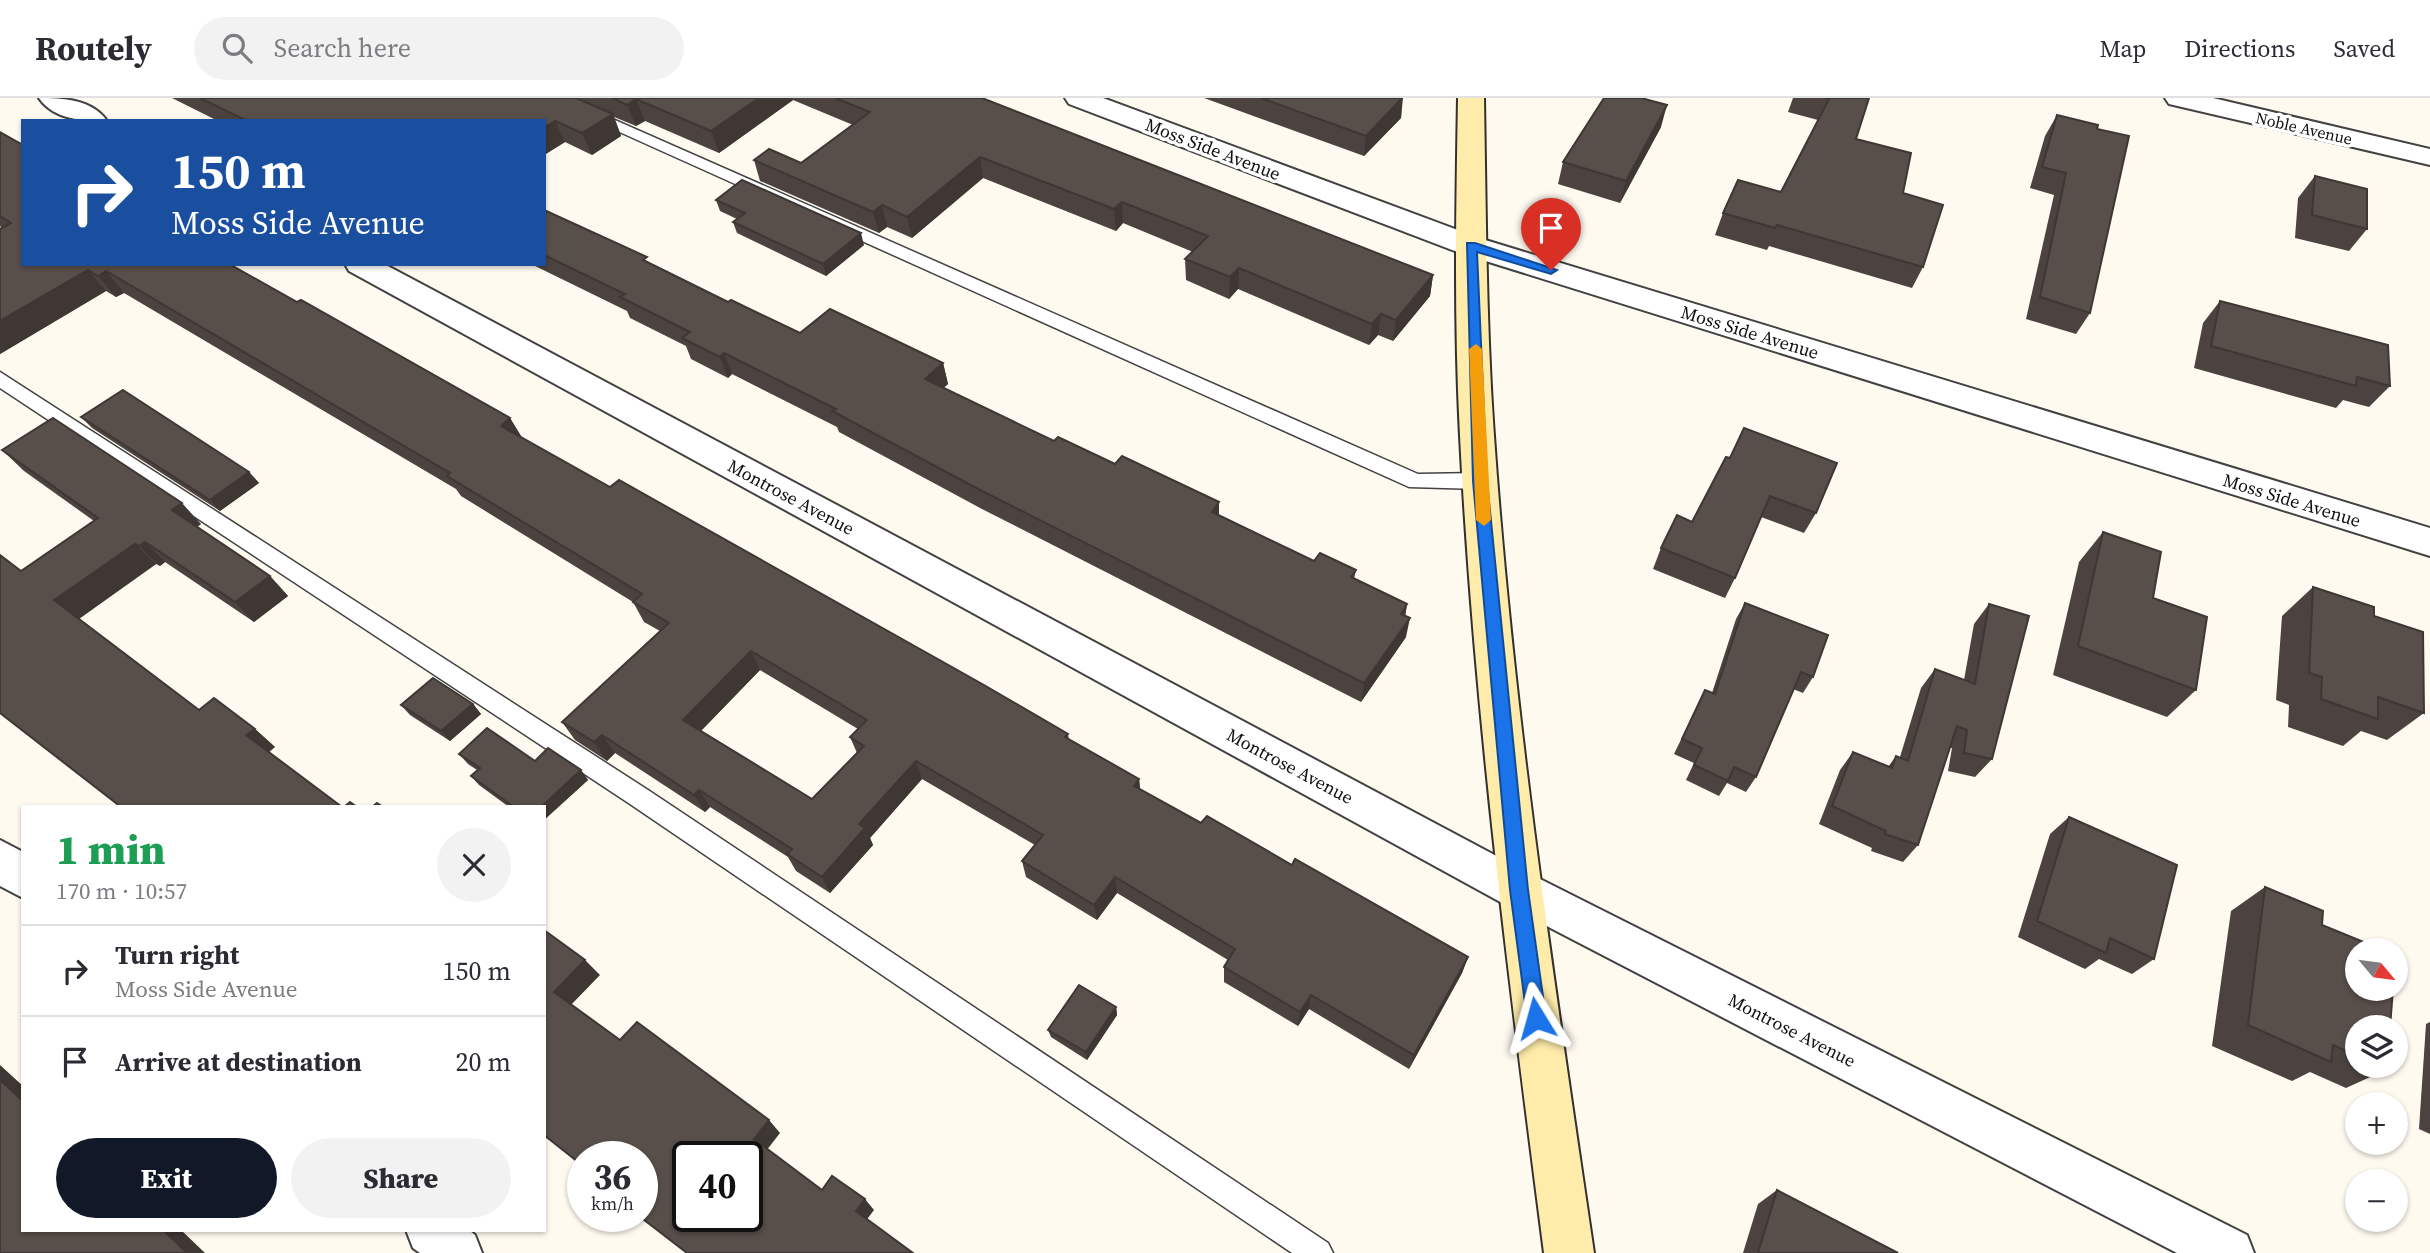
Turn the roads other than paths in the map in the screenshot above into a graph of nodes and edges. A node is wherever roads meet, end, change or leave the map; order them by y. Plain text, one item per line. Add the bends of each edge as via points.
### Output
1 (52, 98) edge
2 (552, 98) edge
3 (1078, 98) edge
4 (1471, 98) edge
5 (2185, 99) edge
6 (90, 119) edge
7 (2430, 158) edge
8 (1471, 246) junction
9 (364, 266) edge
10 (0, 379) edge
11 (1480, 481) junction
12 (2430, 542) edge
13 (0, 859) edge
14 (21, 877) edge
15 (1519, 890) junction
16 (433, 1232) edge
17 (457, 1253) edge
18 (1318, 1253) edge
19 (1569, 1253) edge
20 (2229, 1253) edge

1 - 6 street
2 - 11 lane via 1416,482
3 - 8 street, Moss Side Avenue
4 - 8 street
5 - 7 street, Noble Avenue
8 - 11 street
8 - 12 street, Moss Side Avenue
9 - 15 street, Montrose Avenue
10 - 18 lane via 639,797
11 - 15 street
13 - 14 street
15 - 19 street
15 - 20 street, Montrose Avenue
16 - 17 street

